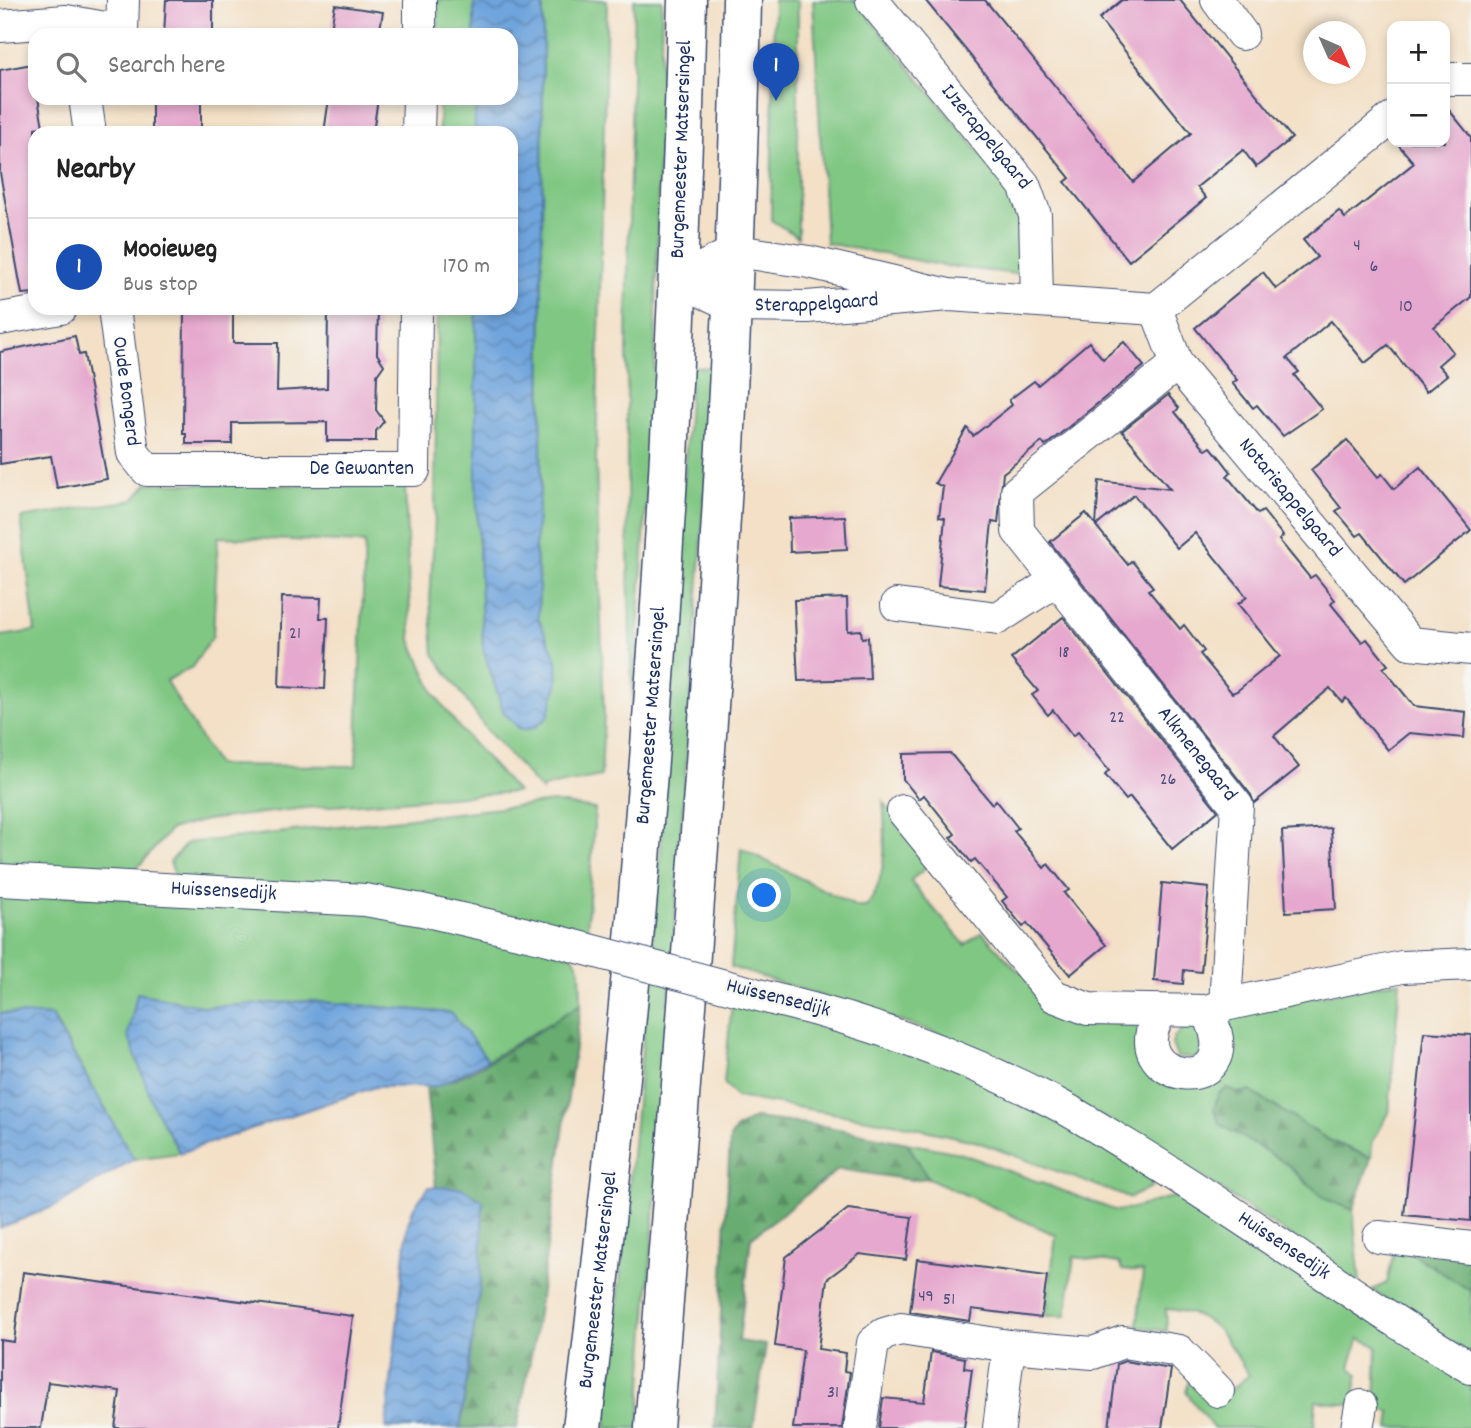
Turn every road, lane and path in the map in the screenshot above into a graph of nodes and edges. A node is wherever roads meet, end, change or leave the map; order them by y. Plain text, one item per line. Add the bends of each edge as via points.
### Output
1 (123, 0) edge
2 (420, 0) edge
3 (687, 0) edge
4 (742, 0) edge
5 (872, 0) edge
6 (1216, 0) edge
7 (66, 19) edge
8 (0, 26) edge
9 (108, 28) edge
10 (122, 28) edge
11 (420, 28) edge
12 (1242, 34) dead end
13 (1450, 79) edge
14 (1471, 79) edge
15 (86, 105) edge
16 (419, 105) edge
17 (1387, 122) edge
18 (89, 126) edge
19 (418, 126) edge
20 (736, 251) junction
21 (678, 280) junction
22 (949, 295) junction
23 (1037, 299) junction
24 (734, 306) junction
25 (1156, 309) junction
26 (28, 314) edge
27 (115, 315) edge
28 (416, 315) edge
29 (0, 319) edge
30 (1177, 364) junction
31 (147, 470) joint
32 (1057, 580) junction
33 (897, 605) dead end
34 (1464, 649) edge
35 (903, 811) dead end
36 (0, 880) edge
37 (1471, 964) edge
38 (1216, 1008) junction
39 (1161, 1011) junction
40 (1379, 1237) dead end
41 (1471, 1248) edge
42 (1009, 1346) junction
43 (1471, 1368) edge
44 (1217, 1391) dead end
45 (582, 1428) edge
46 (654, 1428) edge
47 (860, 1428) edge
48 (999, 1428) edge

1 - 10 street
2 - 11 street
3 - 21 main road, Burgemeester Matsersingel
4 - 20 main road
5 - 23 street, IJzerappelgaard via 1024,186 1035,215
6 - 12 street
7 - 8 street
7 - 9 street
13 - 14 street
15 - 18 street
16 - 19 street
17 - 25 street
20 - 21 street
20 - 22 street, Sterappelgaard via 809,262
20 - 24 main road
21 - 24 street, Sterappelgaard
21 - 45 main road, Burgemeester Matsersingel via 649,790 633,976
22 - 23 street, Sterappelgaard
22 - 24 street, Sterappelgaard via 807,307
23 - 25 street, Sterappelgaard
24 - 46 main road via 714,667
25 - 30 street, Notarisappelgaard
26 - 29 street
27 - 31 street, Oude Bongerd via 133,453
28 - 31 street, De Gewanten via 414,470
30 - 32 street, Alkmenegaard via 1017,492 1017,531
30 - 34 street, Notarisappelgaard via 1410,643
32 - 33 street via 998,618
32 - 38 street, Alkmenegaard via 1237,806
35 - 39 street via 1054,996 1088,1009
36 - 43 street, Huissensedijk, bridge via 365,900 545,938 843,1016 933,1048 1047,1098 1213,1199 1392,1321
37 - 38 street via 1413,965
38 - 39 street
38 - 39 street, Alkmenegaard via 1217,1054 1196,1075 1167,1070 1156,1059 1151,1036
40 - 41 street
42 - 44 street via 1093,1353 1123,1342 1179,1351
42 - 47 street via 901,1329 884,1334 873,1343
42 - 48 street

